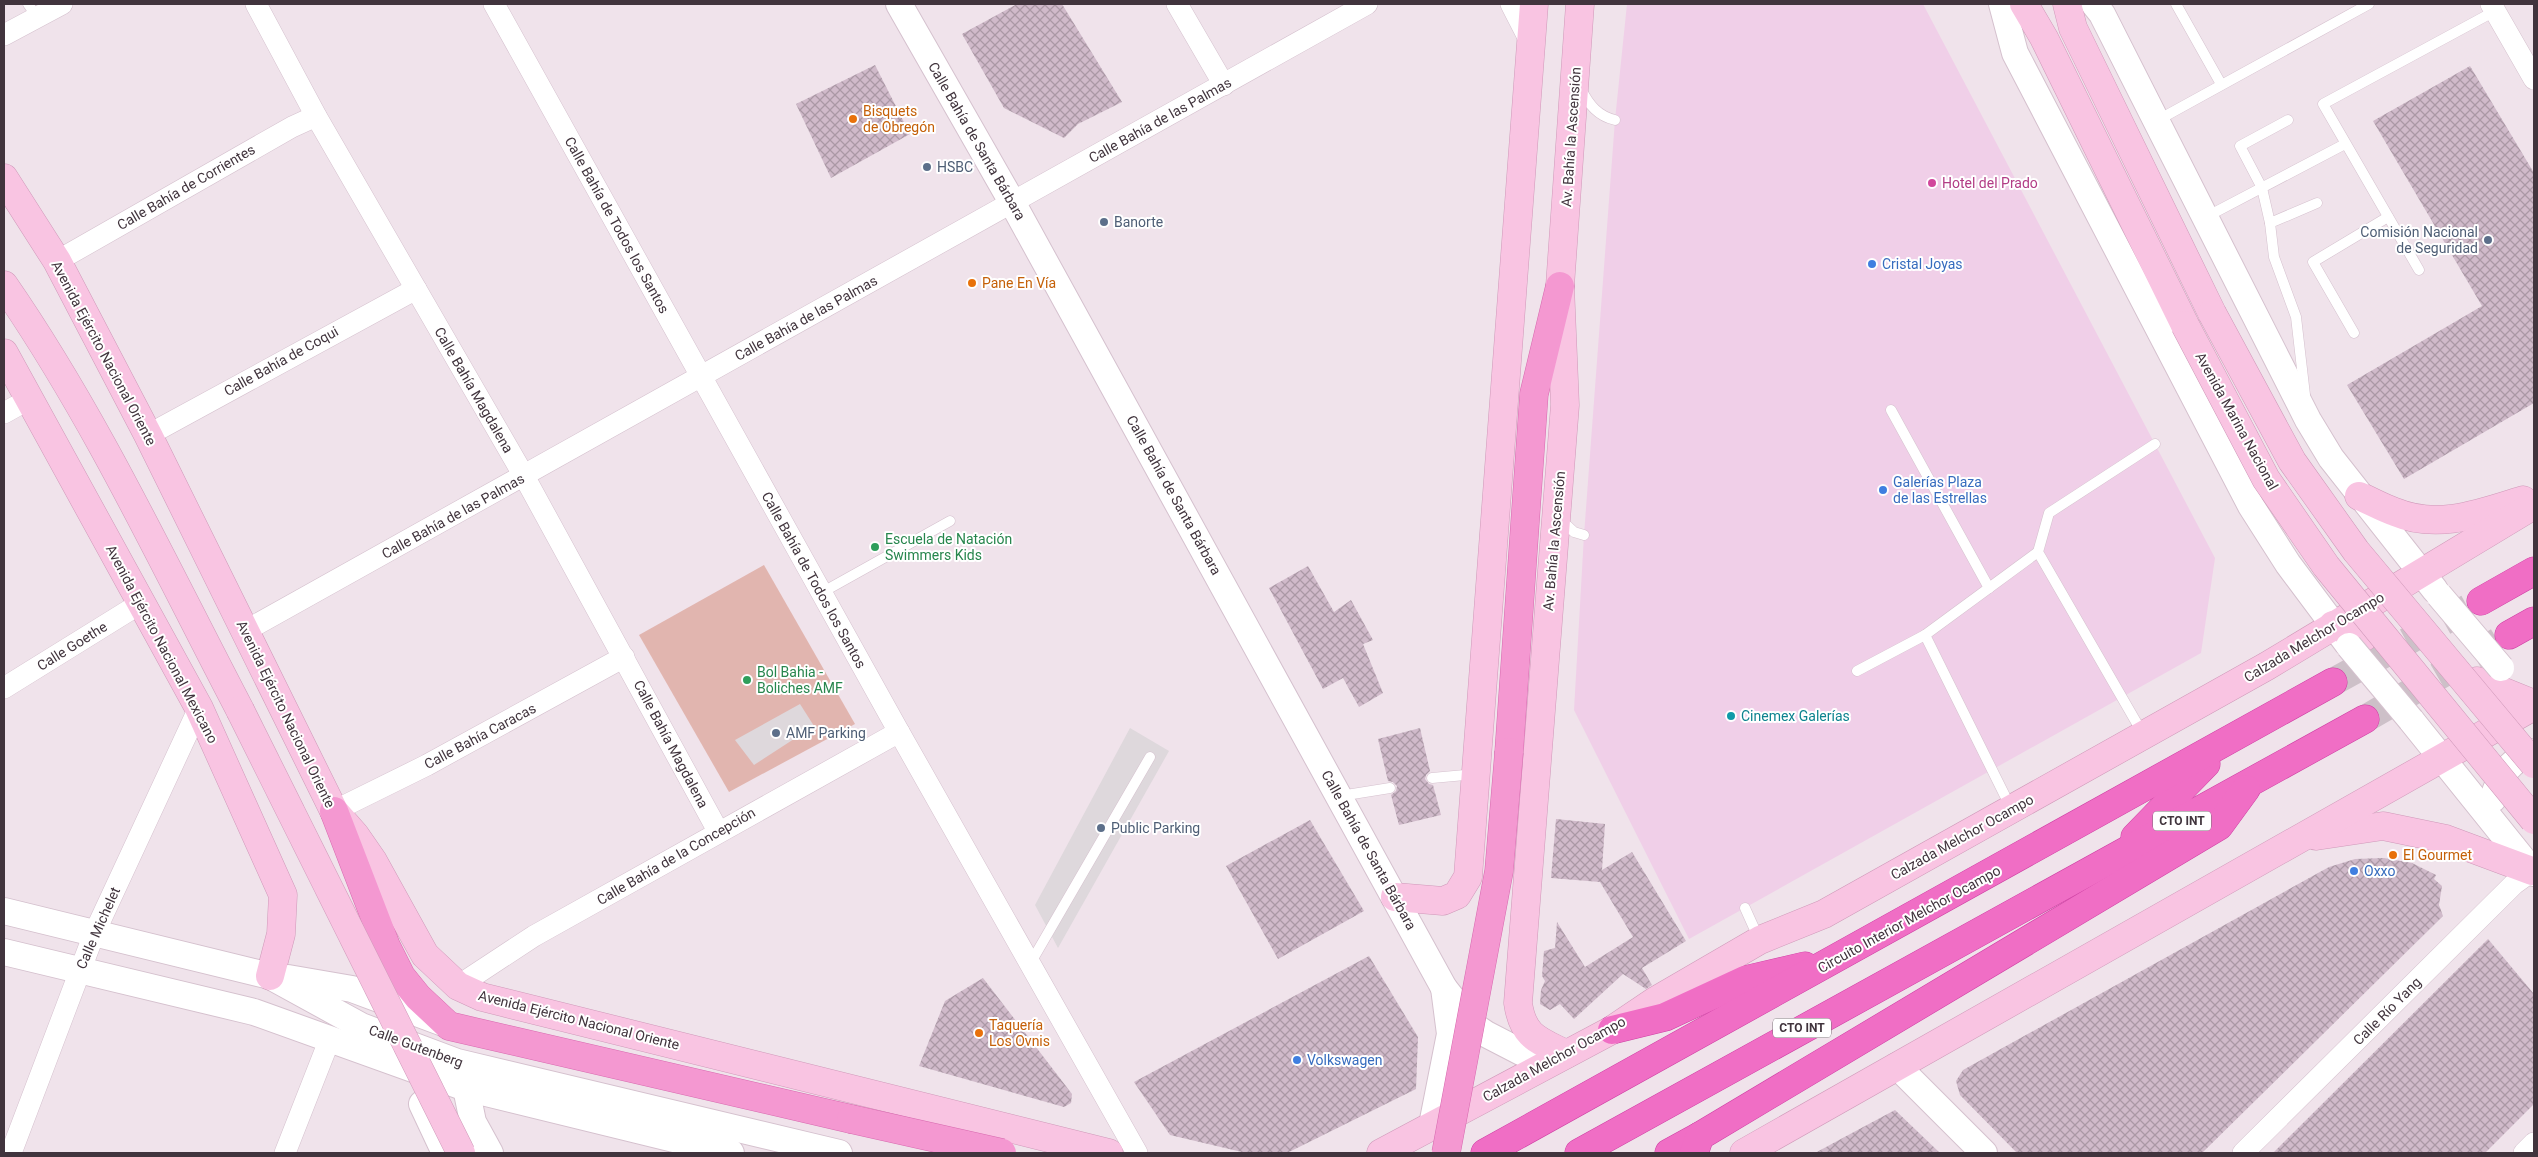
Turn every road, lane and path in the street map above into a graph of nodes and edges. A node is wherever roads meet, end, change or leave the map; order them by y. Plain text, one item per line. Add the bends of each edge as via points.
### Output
1 (62, 4) edge
2 (256, 4) edge
3 (494, 4) edge
4 (900, 4) edge
5 (1177, 4) edge
6 (1367, 4) edge
7 (1510, 4) edge
8 (1534, 4) edge
9 (1580, 4) edge
10 (2002, 4) edge
11 (2024, 4) edge
12 (2067, 4) edge
13 (2094, 4) edge
14 (2176, 4) edge
15 (2369, 4) edge
16 (2498, 6) edge
17 (33, 10) edge
18 (4, 35) edge
19 (1531, 42) junction
20 (1576, 64) junction
21 (2534, 79) edge
22 (2221, 84) junction
23 (1224, 85) junction
24 (316, 116) junction
25 (1616, 120) dead end
26 (2288, 120) dead end
27 (2157, 121) junction
28 (2345, 144) junction
29 (4, 178) edge
30 (2262, 188) junction
31 (1012, 202) junction
32 (2317, 203) dead end
33 (2205, 217) junction
34 (2388, 217) junction
35 (2270, 223) junction
36 (57, 261) junction
37 (2419, 270) dead end
38 (4, 284) edge
39 (1560, 286) junction
40 (416, 289) junction
41 (2354, 333) dead end
42 (4, 353) edge
43 (701, 377) junction
44 (29, 399) junction
45 (1891, 410) dead end
46 (4, 413) edge
47 (2308, 420) junction
48 (148, 435) junction
49 (2155, 444) dead end
50 (524, 476) junction
51 (2359, 496) junction
52 (2534, 496) edge
53 (2534, 505) edge
54 (1556, 510) junction
55 (950, 521) dead end
56 (1584, 535) dead end
57 (2038, 552) junction
58 (2534, 572) edge
59 (2423, 573) junction
60 (1989, 588) junction
61 (821, 593) junction
62 (2481, 601) tunnel mouth
63 (141, 603) junction
64 (2534, 621) edge
65 (245, 631) junction
66 (1925, 635) junction
67 (2510, 635) tunnel mouth
68 (2349, 636) junction
69 (624, 657) junction
70 (1857, 671) dead end
71 (2333, 682) tunnel mouth
72 (4, 688) edge
73 (2534, 704) edge
74 (199, 708) junction
75 (2365, 719) tunnel mouth
76 (898, 732) junction
77 (2144, 735) junction
78 (2229, 742) junction
79 (2534, 752) edge
80 (2442, 757) junction
81 (1150, 758) dead end
82 (2534, 764) edge
83 (1477, 774) junction
84 (1432, 778) dead end
85 (2251, 782) junction
86 (1390, 788) dead end
87 (1340, 796) junction
88 (2012, 809) junction
89 (334, 811) junction
90 (2491, 820) junction
91 (2534, 820) edge
92 (718, 832) junction
93 (2299, 839) junction
94 (2112, 859) junction
95 (2533, 872) edge
96 (1395, 897) junction
97 (1745, 908) dead end
98 (4, 911) edge
99 (94, 934) junction
100 (1760, 940) junction
101 (4, 952) edge
102 (1834, 960) junction
103 (1030, 964) junction
104 (80, 971) junction
105 (270, 976) junction
106 (458, 986) junction
107 (1444, 988) junction
108 (449, 1026) junction
109 (1612, 1030) junction
110 (329, 1041) junction
111 (1556, 1059) junction
112 (1897, 1066) junction
113 (405, 1067) junction
114 (466, 1088) junction
115 (981, 1120) junction
116 (1432, 1125) junction
117 (2534, 1143) edge
118 (1697, 1145) edge
119 (11, 1153) edge
120 (285, 1153) edge
121 (445, 1153) edge
122 (461, 1153) edge
123 (490, 1153) edge
124 (731, 1153) edge
125 (839, 1153) edge
126 (974, 1153) edge
127 (1002, 1153) edge
128 (1109, 1153) edge
129 (1137, 1153) edge
130 (1381, 1153) edge
131 (1446, 1153) edge
132 (1484, 1153) edge
133 (1579, 1153) edge
134 (1669, 1153) edge
135 (1744, 1153) edge
136 (1984, 1153) edge
137 (2243, 1153) edge
138 (2524, 1153) edge

1 - 17 street
2 - 24 street, Calle Bahía Magdalena
3 - 43 street, Calle Bahía de Todos los Santos
4 - 31 street, Calle Bahía de Santa Bárbara
5 - 23 street
6 - 23 street, Calle Bahía de las Palmas
7 - 19 street
8 - 19 main road
9 - 20 main road, Av. Bahía la Ascensión
10 - 68 street, Avenida Marina Nacional via 2015,53 2251,506 2288,564
11 - 91 main road, Avenida Marina Nacional, bridge via 2266,479 2326,566
12 - 82 main road, Avenida Marina Nacional, bridge via 2073,28 2212,313 2292,461 2356,551
13 - 27 street
14 - 22 lane
15 - 22 lane
16 - 21 street
16 - 28 lane via 2323,104
17 - 18 street
19 - 83 main road
20 - 25 lane via 1586,99 1604,117
20 - 39 main road, Av. Bahía la Ascensión
22 - 27 lane
23 - 31 street, Calle Bahía de las Palmas
24 - 36 street, Calle Bahía de Corrientes
24 - 40 street, Calle Bahía Magdalena
26 - 30 lane via 2240,146
27 - 33 street
28 - 30 lane
28 - 34 lane
29 - 36 main road, Avenida Ejército Nacional Oriente
30 - 33 lane
30 - 35 lane
31 - 43 street, Calle Bahía de las Palmas
31 - 87 street, Calle Bahía de Santa Bárbara
32 - 35 lane
33 - 47 street
34 - 37 lane
34 - 41 lane via 2313,262
35 - 47 lane via 2274,256 2296,317
36 - 48 main road, Avenida Ejército Nacional Oriente
38 - 122 main road, bridge via 37,333 118,476 240,710
39 - 54 main road, Av. Bahía la Ascensión via 1565,405
39 - 131 main road, bridge via 1534,394 1499,872
40 - 48 street, Calle Bahía de Coqui
40 - 50 street, Calle Bahía Magdalena
42 - 44 main road, Avenida Ejército Nacional Mexicano
43 - 50 street, Calle Bahía de las Palmas
43 - 61 street, Calle Bahía de Todos los Santos
44 - 46 street
44 - 63 main road, Avenida Ejército Nacional Mexicano
45 - 60 lane
47 - 51 street
48 - 65 main road, Avenida Ejército Nacional Oriente
49 - 57 lane via 2049,513
50 - 65 street, Calle Bahía de las Palmas
50 - 69 street, Calle Bahía Magdalena
51 - 52 main road via 2396,513 2448,520
51 - 59 street
53 - 59 main road, Calzada Melchor Ocampo
54 - 56 lane via 1565,525
54 - 111 main road, Av. Bahía la Ascensión via 1518,1004 1520,1019 1530,1035
55 - 61 lane
57 - 60 lane
57 - 77 lane
58 - 62 highway
59 - 68 main road, Calzada Melchor Ocampo
59 - 73 street, bridge
60 - 66 lane
61 - 76 street, Calle Bahía de Todos los Santos
63 - 72 street, Calle Goethe
63 - 74 main road, Avenida Ejército Nacional Mexicano
64 - 67 highway
65 - 89 main road, Avenida Ejército Nacional Oriente
66 - 70 lane
66 - 88 lane
68 - 73 main road, bridge
68 - 77 main road, Calzada Melchor Ocampo via 2267,666
68 - 80 street, Avenida Marina Nacional, bridge via 2410,720
69 - 89 street, Calle Bahía Caracas
69 - 92 street, Calle Bahía Magdalena
71 - 78 highway, Circuito Interior Melchor Ocampo
73 - 80 main road
74 - 99 street, Calle Michelet
74 - 105 main road, Avenida Ejército Nacional Mexicano via 283,894 280,934
75 - 85 highway, CTO INT
76 - 92 street, Calle Bahía de la Concepción
76 - 103 street, Calle Bahía de Todos los Santos
77 - 88 main road, Calzada Melchor Ocampo
78 - 94 highway
78 - 102 highway, Circuito Interior Melchor Ocampo
79 - 90 street via 2509,766 2498,781
80 - 90 street, Avenida Marina Nacional
80 - 93 main road
81 - 103 lane
83 - 84 lane
83 - 96 main road via 1468,877 1456,895 1443,901
85 - 94 highway, CTO INT
85 - 118 highway via 2219,826
86 - 87 lane
87 - 96 street, Calle Bahía de Santa Bárbara
88 - 100 main road, Calzada Melchor Ocampo via 1824,914
89 - 106 main road, Avenida Ejército Nacional Oriente via 373,861 425,955
89 - 108 main road via 386,946 401,976
90 - 95 street, Avenida Marina Nacional
92 - 106 street, Calle Bahía de la Concepción via 534,936
93 - 95 main road via 2383,826 2446,839
93 - 112 main road
94 - 133 highway, CTO INT
95 - 137 street, Calle Río Yang via 2510,889
96 - 107 street, Calle Bahía de Santa Bárbara
97 - 100 lane
98 - 99 street, Calle Gutenberg
99 - 104 street, Calle Michelet
99 - 105 street, Calle Gutenberg
100 - 109 main road, Calzada Melchor Ocampo
101 - 104 street, Calle Gutenberg
102 - 109 highway via 1745,980 1665,1017
102 - 132 highway, Circuito Interior Melchor Ocampo
103 - 129 street, Calle Bahía de Todos los Santos
104 - 110 street, Calle Gutenberg via 254,1012
104 - 119 street, Calle Michelet
105 - 108 street via 352,989
105 - 125 street, Calle Gutenberg via 361,1026 456,1062
106 - 115 main road, Avenida Ejército Nacional Oriente via 482,997
107 - 111 street via 1474,1026 1486,1034
107 - 116 street via 1450,1034
108 - 127 main road, bridge
109 - 111 main road, Calzada Melchor Ocampo
110 - 113 street, Calle Gutenberg
110 - 120 street
111 - 116 main road, Calzada Melchor Ocampo
112 - 135 main road
112 - 136 street
113 - 114 street, Calle Gutenberg
113 - 121 street
114 - 123 street via 473,1122
114 - 124 street, Calle Gutenberg
115 - 126 street
115 - 128 main road, Avenida Ejército Nacional Oriente
116 - 130 main road, Calzada Melchor Ocampo
117 - 138 street
118 - 134 highway

